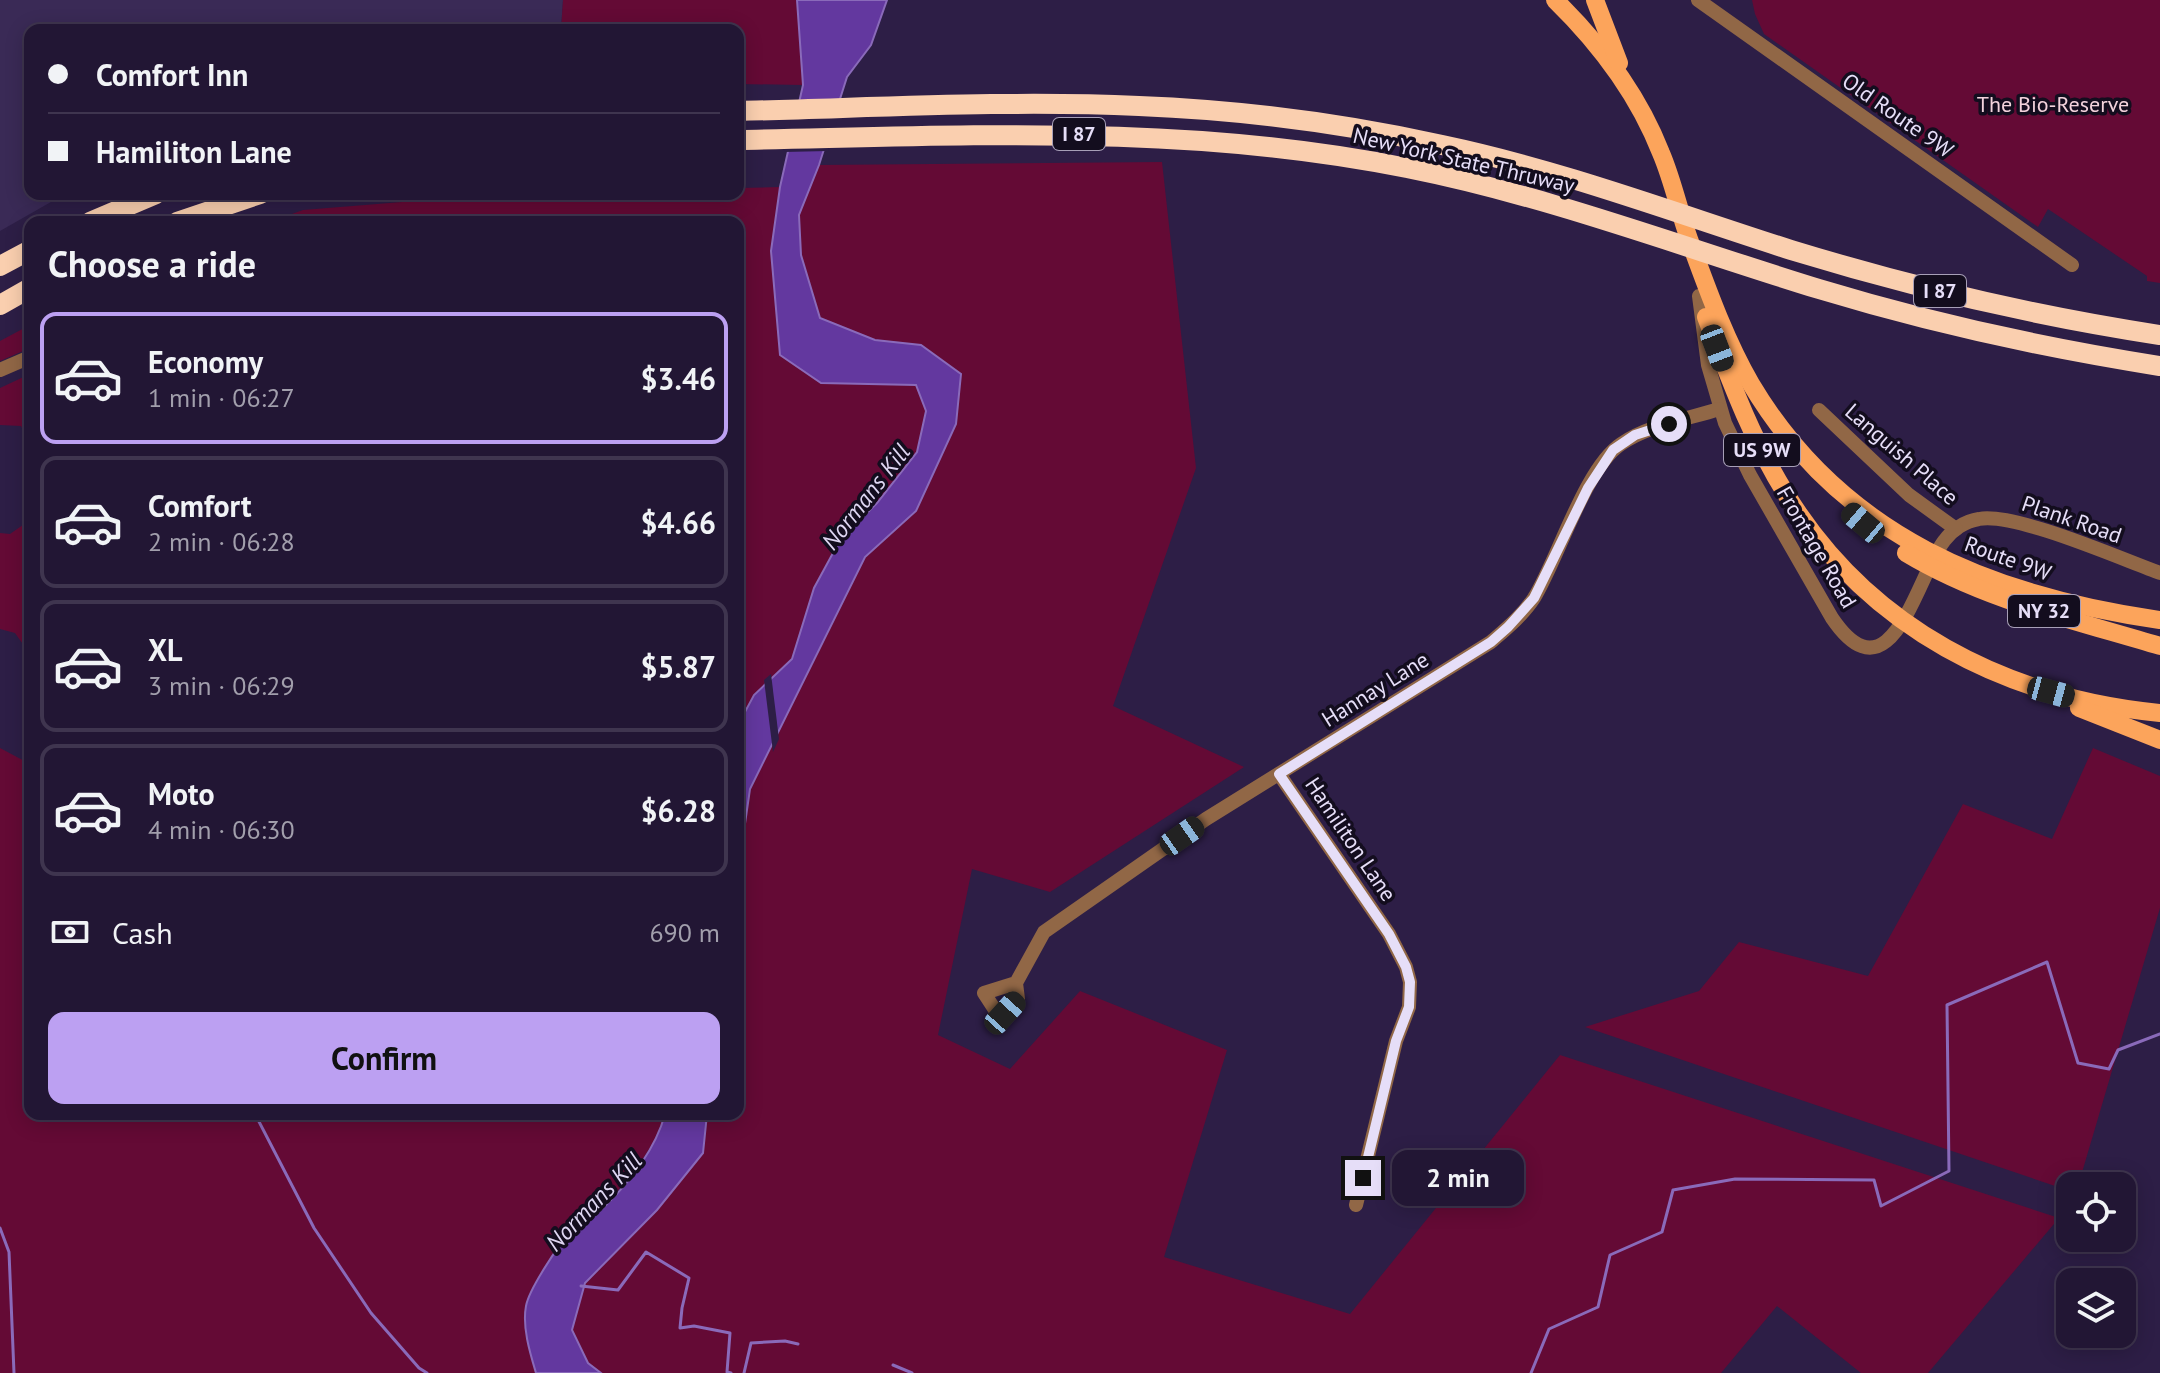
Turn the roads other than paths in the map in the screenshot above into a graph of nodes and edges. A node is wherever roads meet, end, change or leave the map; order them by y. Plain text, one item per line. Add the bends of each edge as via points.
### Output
1 (1555, 0) edge
2 (1595, 0) edge
3 (1698, 0) edge
4 (1628, 88) junction
5 (744, 111) edge
6 (744, 140) edge
7 (142, 200) edge
8 (242, 200) edge
9 (104, 216) edge
10 (195, 216) edge
11 (1689, 238) junction
12 (24, 252) edge
13 (24, 253) edge
14 (0, 258) edge
15 (2072, 265) dead end
16 (0, 266) edge
17 (24, 291) edge
18 (1699, 296) junction
19 (0, 305) edge
20 (2160, 335) edge
21 (24, 360) edge
22 (2160, 366) edge
23 (0, 370) edge
24 (1719, 409) junction
25 (1819, 410) dead end
26 (1956, 529) junction
27 (1933, 561) junction
28 (2160, 573) edge
29 (2160, 620) edge
30 (1903, 622) junction
31 (2160, 646) edge
32 (2033, 686) junction
33 (2160, 713) edge
34 (2160, 740) edge
35 (1279, 774) junction
36 (1016, 983) dead end
37 (1356, 1205) dead end

1 - 4 main road, US 9W via 1593,39
2 - 4 main road
3 - 15 street, Old Route 9W
4 - 11 main road, US 9W via 1661,153
5 - 20 highway, New York State Thruway / I 87 via 1067,104 1307,121 1479,153 1935,290
6 - 22 highway, New York State Thruway / I 87 via 1102,134 1293,149 1472,182 1849,298 1962,328
7 - 9 highway
8 - 10 highway
11 - 18 main road, US 9W
11 - 27 main road, US 9W via 1728,339 1761,399 1845,495
12 - 14 highway
13 - 16 highway
17 - 19 highway
18 - 24 street, Frontage Road
18 - 30 main road, US 9W via 1737,398 1785,493 1832,557
21 - 23 street
24 - 30 street, Frontage Road via 1750,475 1844,634 1858,644 1876,646 1889,640
24 - 35 street, Hannay Lane via 1635,435 1613,450 1588,488 1534,598 1508,627
25 - 26 street, Languish Place via 1909,495
26 - 27 street
26 - 28 street, Plank Road via 1979,519 2006,519
27 - 29 main road, Route 9W / US 9W via 2033,594
27 - 30 street, Frontage Road
27 - 31 main road, NY 32 via 1993,595
30 - 32 main road, US 9W via 1967,660
32 - 33 main road, US 9W
32 - 34 main road
35 - 36 street, Hannay Lane via 1044,932
35 - 37 street, Hamiliton Lane via 1389,934 1410,982 1409,1007

